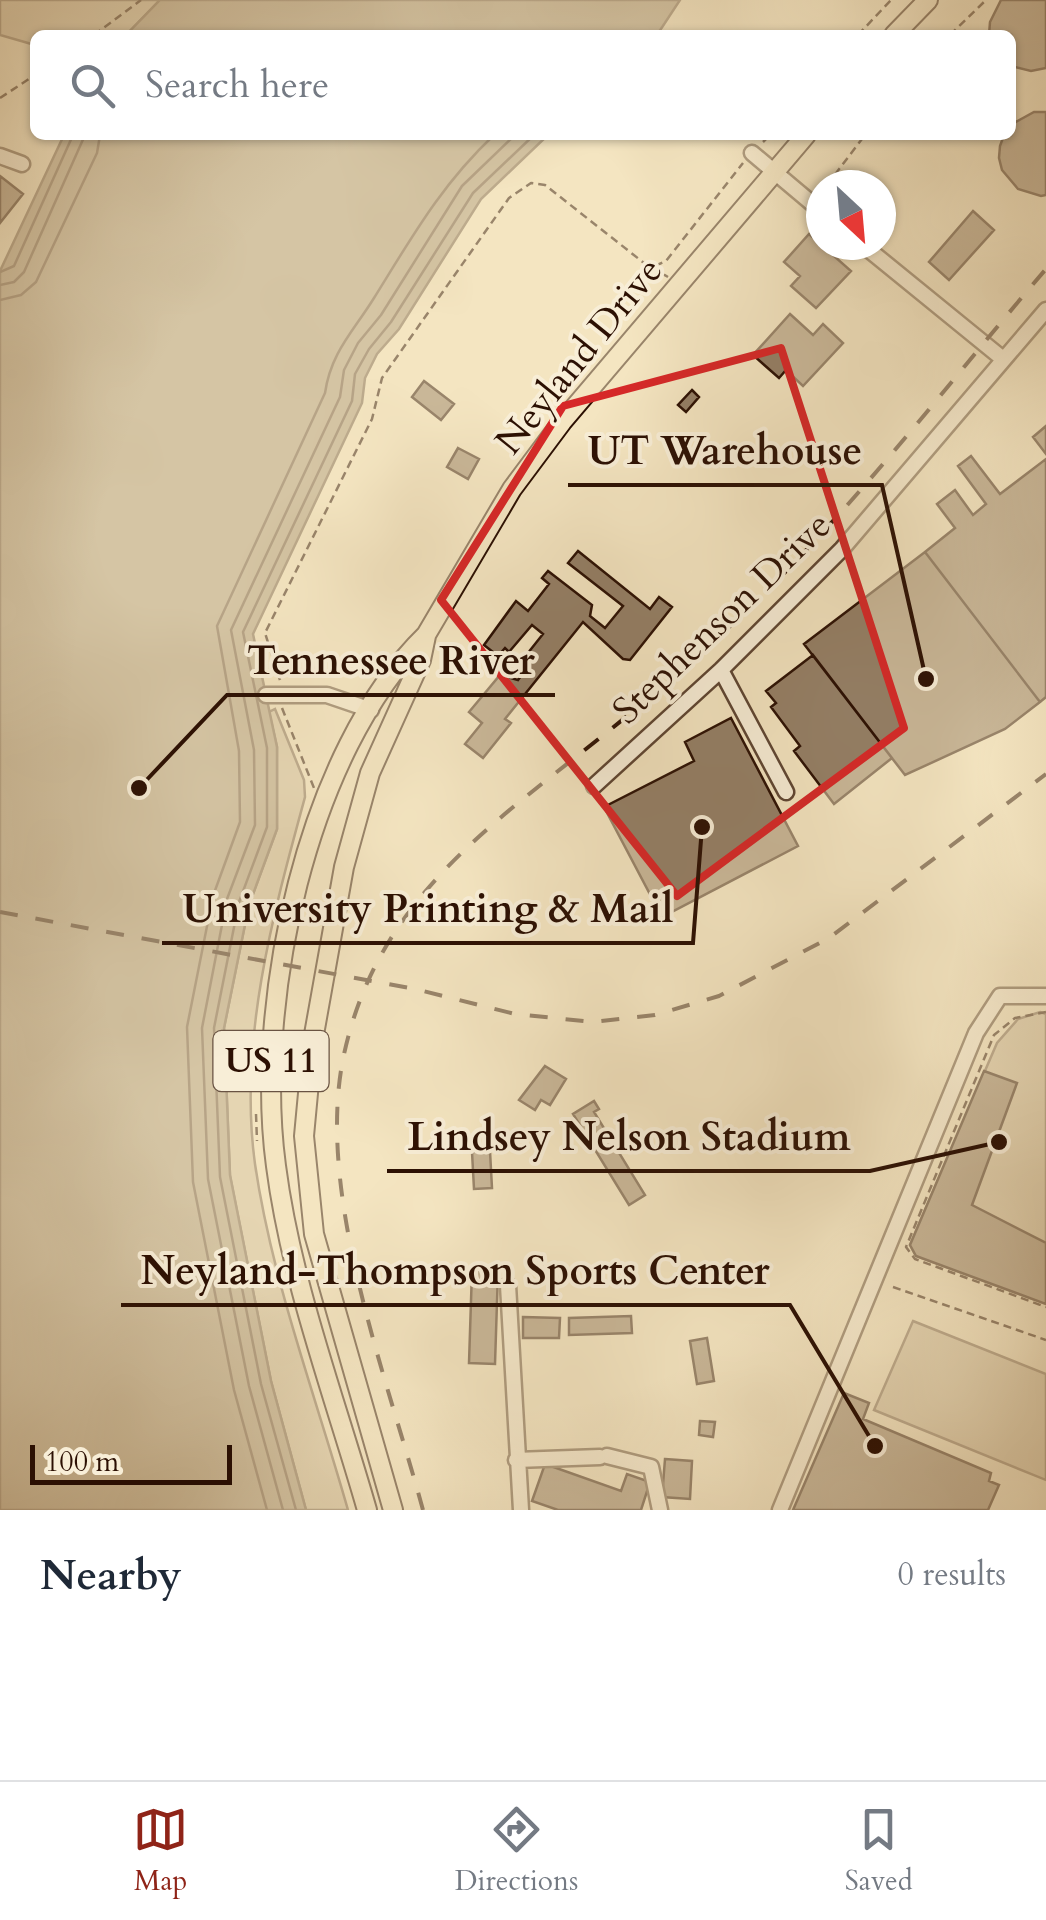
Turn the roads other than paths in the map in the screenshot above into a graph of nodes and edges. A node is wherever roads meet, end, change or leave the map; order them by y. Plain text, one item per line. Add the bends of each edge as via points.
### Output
1 (928, 0) edge
2 (899, 30) edge
3 (802, 140) edge
4 (752, 153) road end
5 (0, 156) edge
6 (22, 164) dead end
7 (775, 172) junction
8 (806, 198) edge
9 (882, 260) edge
10 (1046, 310) edge
11 (1003, 359) junction
12 (426, 636) junction
13 (721, 670) junction
14 (266, 694) dead end
15 (371, 710) junction
16 (594, 786) dead end
17 (786, 792) dead end
18 (1046, 996) edge
19 (508, 1285) dead end
20 (516, 1460) junction
21 (367, 1510) edge
22 (393, 1510) edge
23 (521, 1510) edge
24 (660, 1510) edge
25 (780, 1510) edge

1 - 2 main road
3 - 7 main road, Neyland Drive / US 11
4 - 7 street
5 - 6 street
7 - 8 street
7 - 12 main road, Neyland Drive / US 11 via 512,488
9 - 11 street
10 - 11 street, Stephenson Drive
11 - 13 street, Stephenson Drive via 892,494
12 - 15 main road, Neyland Drive / US 11
12 - 22 main road, Neyland Drive / US 11 via 370,773 344,866 311,1054 304,1136 314,1234
13 - 16 street, Stephenson Drive
13 - 17 street
14 - 15 street via 327,695
15 - 21 main road, Neyland Drive / US 11 via 334,774 295,897 274,1016 269,1102 284,1212
18 - 25 street via 1000,996 976,1033
19 - 20 street
20 - 23 street
20 - 24 street via 604,1457 651,1468

